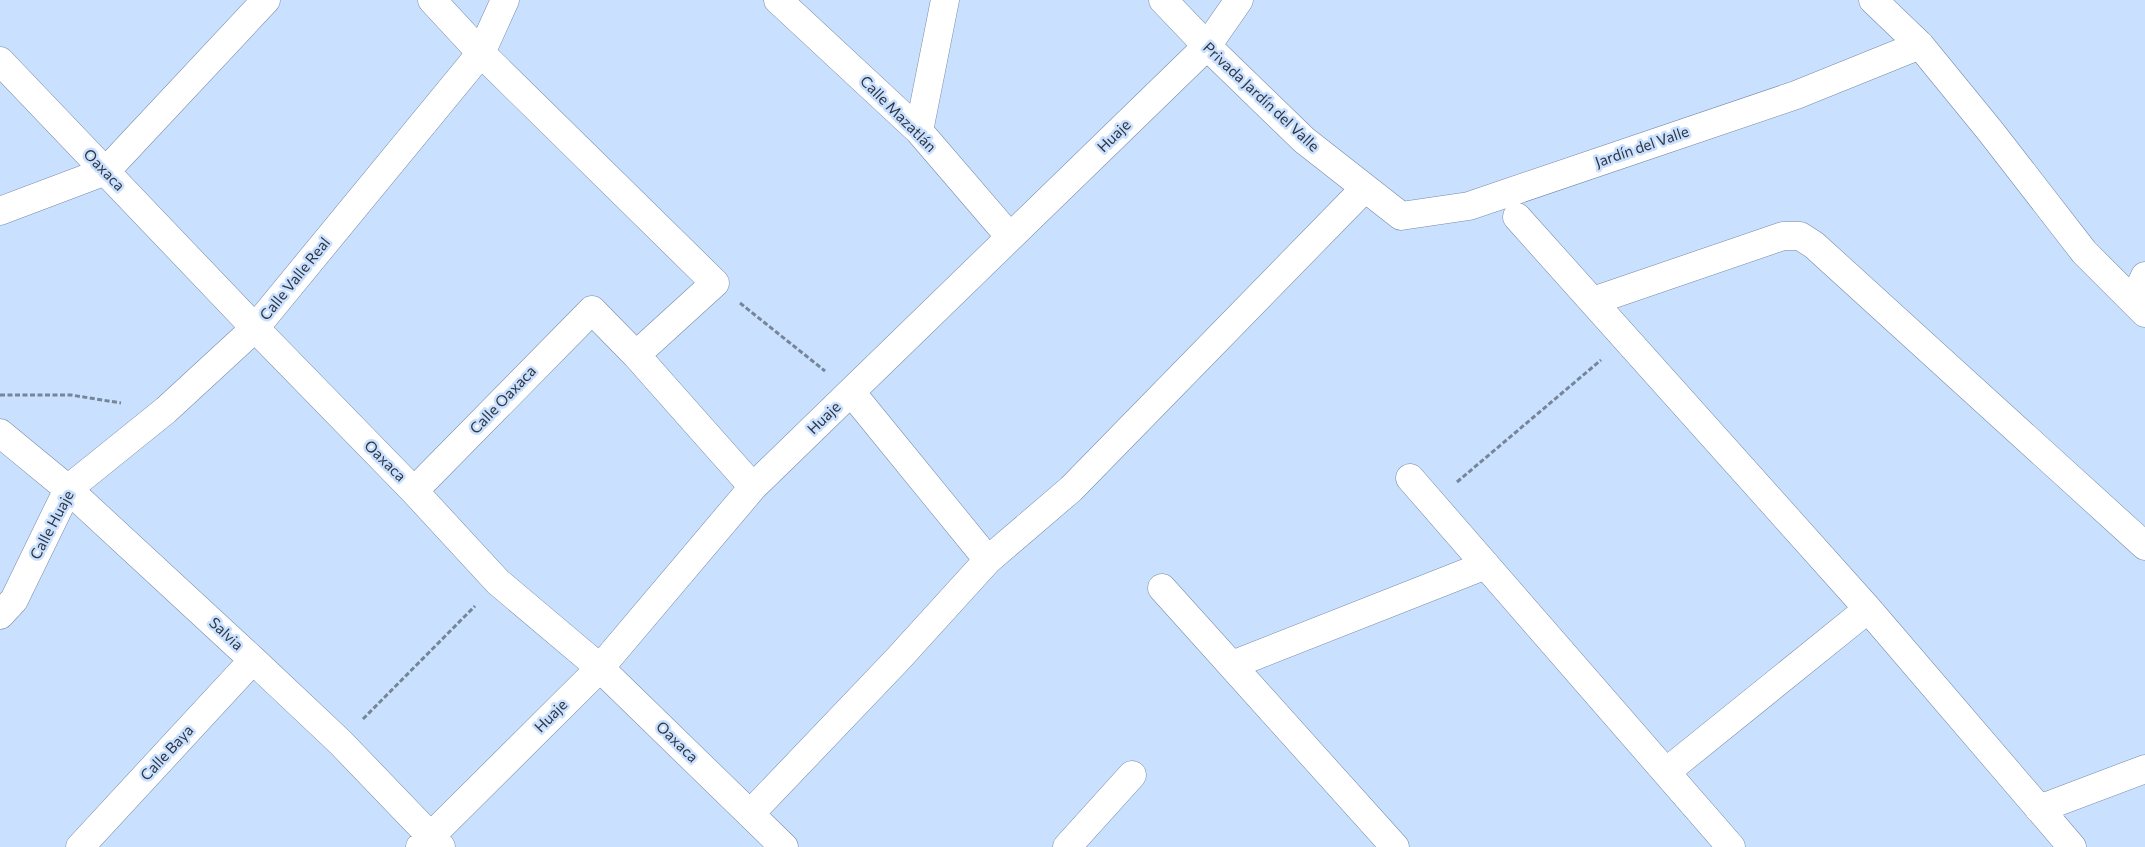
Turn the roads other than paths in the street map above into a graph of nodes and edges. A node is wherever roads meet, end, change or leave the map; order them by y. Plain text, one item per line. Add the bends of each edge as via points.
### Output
1 (266, 0) edge
2 (432, 0) edge
3 (505, 0) edge
4 (778, 0) edge
5 (945, 0) edge
6 (1163, 0) edge
7 (1239, 0) edge
8 (1872, 0) edge
9 (1920, 45) junction
10 (1207, 46) junction
11 (481, 53) junction
12 (0, 61) edge
13 (919, 131) junction
14 (106, 171) junction
15 (1365, 188) junction
16 (0, 211) edge
17 (1517, 218) dead end
18 (1010, 236) junction
19 (2145, 276) edge
20 (1593, 301) junction
21 (2139, 307) edge
22 (254, 328) junction
23 (636, 355) junction
24 (851, 392) junction
25 (166, 410) joint
26 (0, 434) edge
27 (1410, 478) dead end
28 (753, 487) junction
29 (68, 489) junction
30 (414, 491) junction
31 (2145, 546) edge
32 (988, 560) junction
33 (1486, 565) junction
34 (1162, 588) dead end
35 (1868, 609) junction
36 (0, 614) edge
37 (253, 660) junction
38 (1232, 665) junction
39 (600, 668) junction
40 (2145, 769) edge
41 (1666, 772) junction
42 (1132, 775) dead end
43 (2039, 809) junction
44 (751, 813) junction
45 (430, 844) edge
46 (80, 847) edge
47 (784, 847) edge
48 (1068, 847) edge
49 (1395, 847) edge
50 (1731, 847) edge
51 (2072, 847) edge

1 - 14 street
2 - 11 street
3 - 11 street, Calle Valle Real
4 - 13 street, Calle Mazatlán
5 - 13 street
6 - 10 street, Privada Jardín del Valle
7 - 10 street, Huaje
8 - 9 street
9 - 15 street, Jardín del Valle via 1796,95 1469,206 1401,216
9 - 21 street via 2084,252
10 - 15 street, Privada Jardín del Valle via 1304,140
10 - 18 street, Huaje
11 - 22 street, Calle Valle Real
11 - 23 street via 715,283
12 - 14 street, Oaxaca
13 - 18 street, Calle Mazatlán
14 - 16 street
14 - 22 street, Oaxaca
15 - 32 street via 1070,489
17 - 20 street
18 - 24 street, Huaje
19 - 21 street
20 - 31 street via 1783,236 1800,236 1822,252
20 - 35 street
22 - 25 street, Calle Valle Real
22 - 30 street, Oaxaca
23 - 28 street
23 - 30 street, Calle Oaxaca via 592,310
24 - 28 street, Huaje
24 - 32 street
25 - 29 street, Calle Huaje
26 - 29 street, Salvia
27 - 33 street
28 - 39 street, Huaje
29 - 36 street, Calle Huaje via 14,600
29 - 37 street, Salvia
30 - 39 street, Oaxaca via 498,582
32 - 44 street
33 - 38 street
33 - 41 street
34 - 38 street
35 - 41 street
35 - 43 street
37 - 45 street, Salvia via 340,742
37 - 46 street, Calle Baya
38 - 49 street
39 - 44 street, Oaxaca
39 - 45 street, Huaje
40 - 43 street
41 - 50 street
42 - 48 street
43 - 51 street
44 - 47 street, Oaxaca

